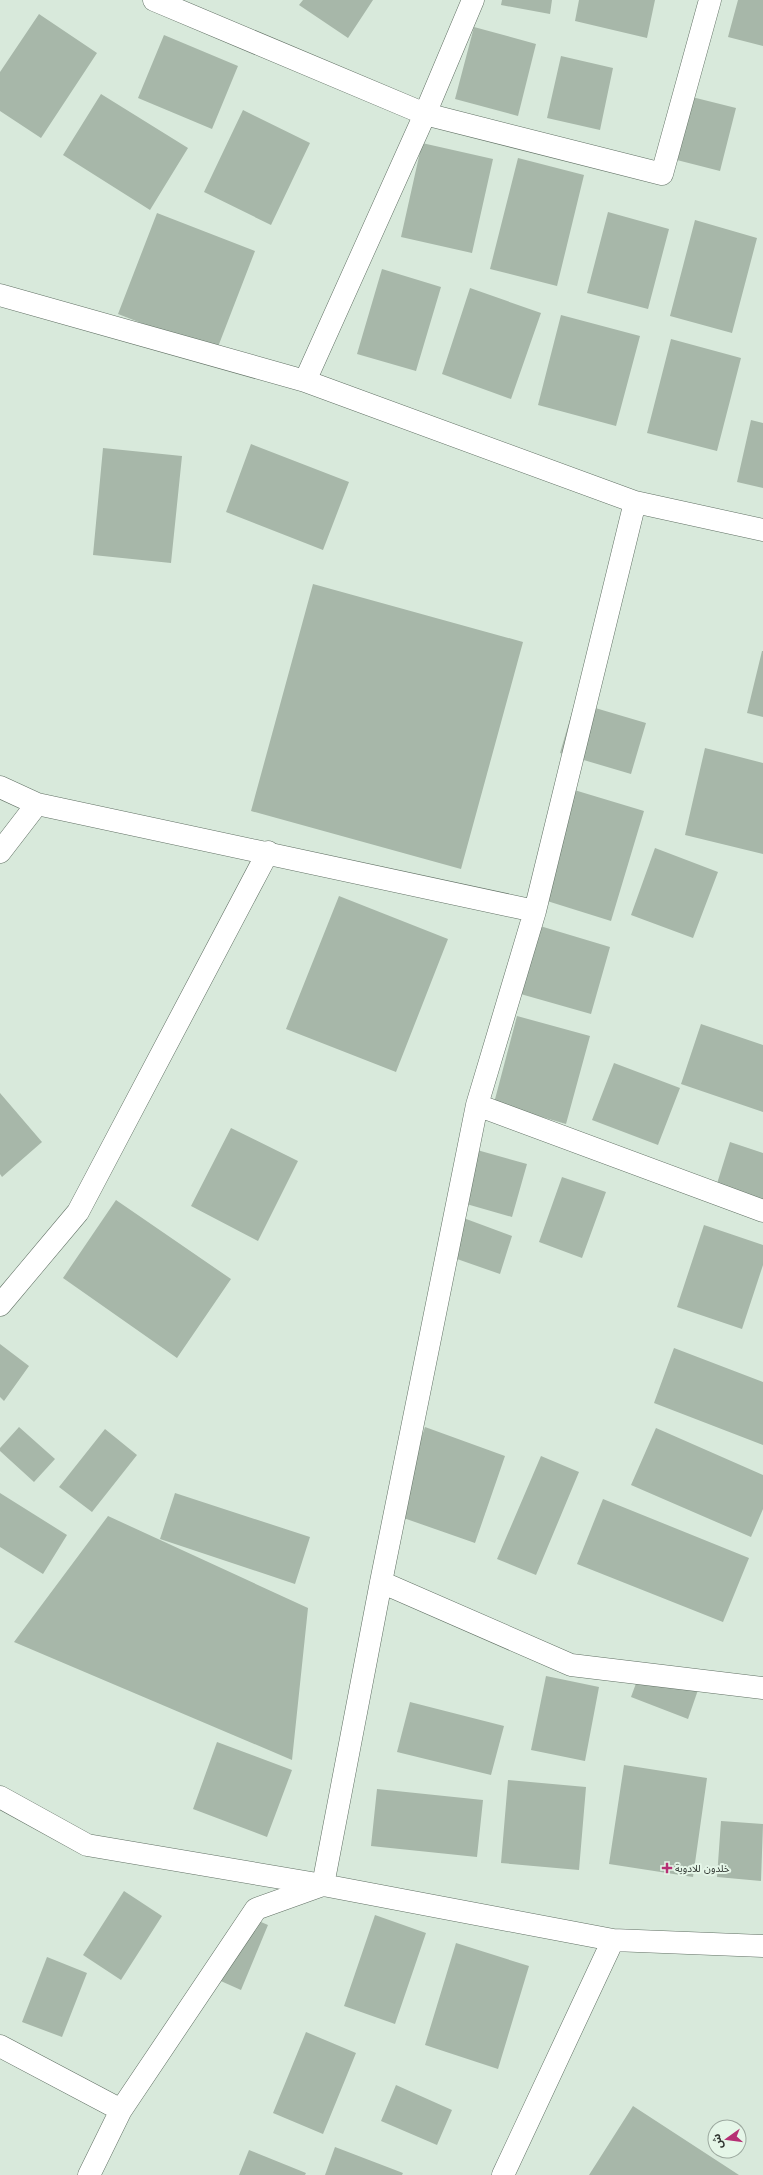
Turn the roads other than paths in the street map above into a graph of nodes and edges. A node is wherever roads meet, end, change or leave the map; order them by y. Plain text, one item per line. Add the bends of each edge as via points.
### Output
1 (154, 0) edge
2 (473, 0) edge
3 (710, 0) edge
4 (425, 114) junction
5 (0, 295) edge
6 (305, 381) junction
7 (635, 502) junction
8 (763, 530) edge
9 (0, 787) edge
10 (37, 804) junction
11 (0, 852) edge
12 (268, 852) junction
13 (535, 911) junction
14 (477, 1105) junction
15 (763, 1211) edge
16 (0, 1306) edge
17 (381, 1582) junction
18 (763, 1688) edge
19 (0, 1797) edge
20 (323, 1885) junction
21 (613, 1940) junction
22 (763, 1946) edge
23 (0, 2046) edge
24 (120, 2110) junction
25 (89, 2175) edge
26 (503, 2175) edge

1 - 4 street
2 - 4 street
3 - 4 street via 662,174
4 - 6 street
5 - 6 street
6 - 7 street
7 - 8 street
7 - 13 street
9 - 10 street
10 - 11 street
10 - 12 street
12 - 13 street
12 - 16 street via 78,1212
13 - 14 street
14 - 15 street
14 - 17 street
17 - 18 street via 571,1665
17 - 20 street
19 - 20 street via 87,1845
20 - 21 street
20 - 24 street via 256,1909
21 - 22 street
21 - 26 street
23 - 24 street
24 - 25 street

